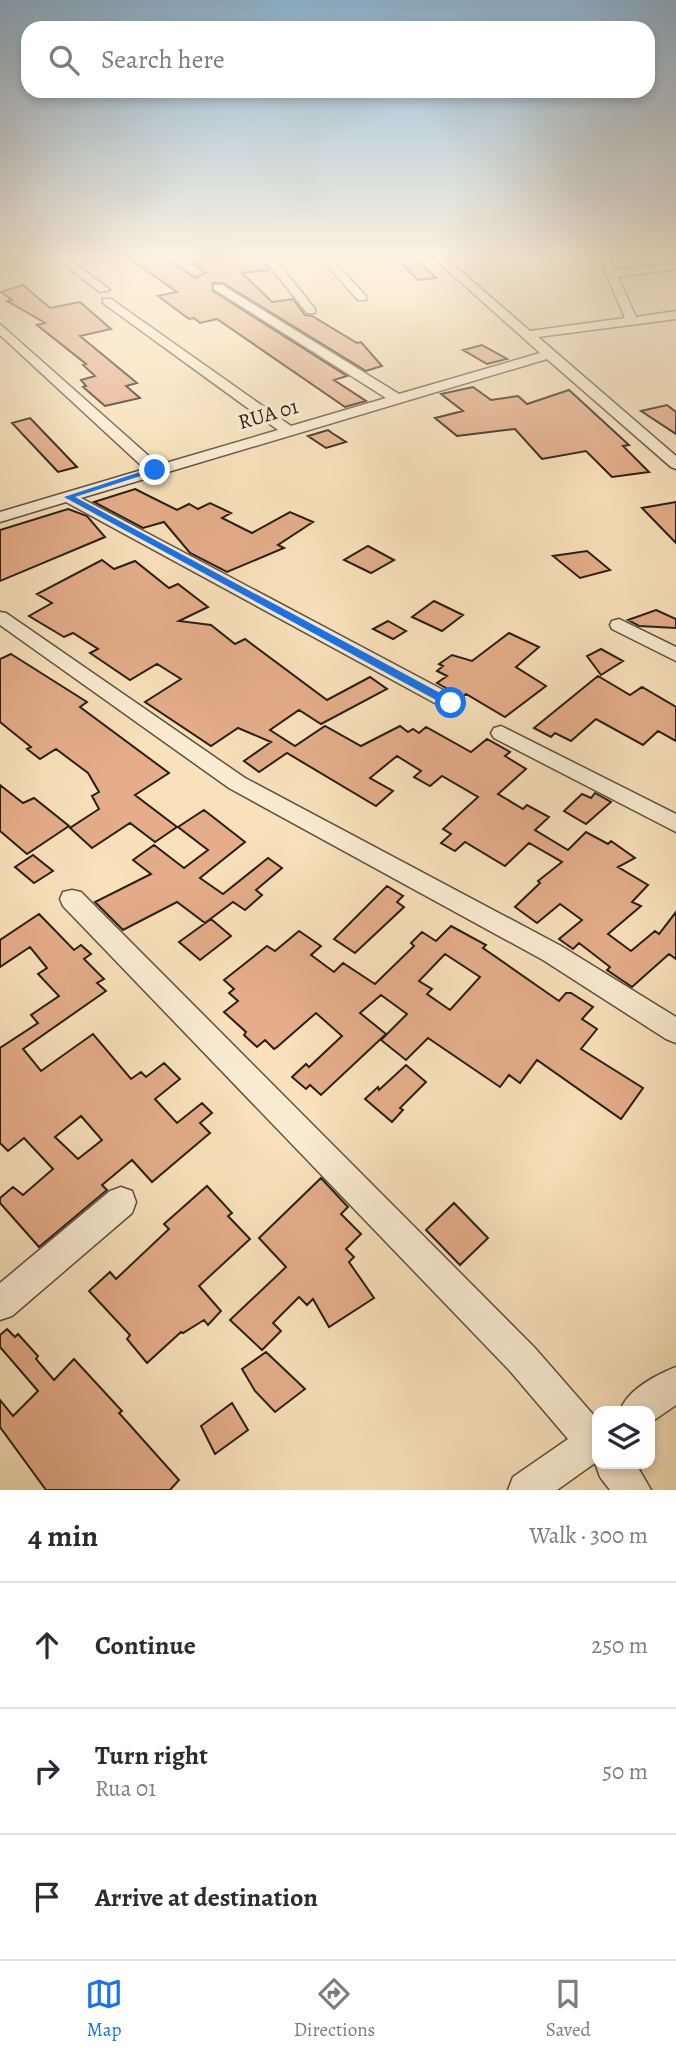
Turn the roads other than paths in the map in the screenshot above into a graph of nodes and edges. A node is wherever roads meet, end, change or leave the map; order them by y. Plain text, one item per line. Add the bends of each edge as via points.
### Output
1 (0, 328) edge
2 (150, 329) edge
3 (284, 329) edge
4 (520, 329) edge
5 (576, 329) edge
6 (527, 335) junction
7 (549, 354) junction
8 (395, 398) junction
9 (287, 430) junction
10 (676, 464) edge
11 (155, 470) junction
12 (68, 497) junction
13 (1, 515) edge
14 (0, 617) edge
15 (619, 625) dead end
16 (676, 655) edge
17 (451, 703) dead end
18 (501, 733) dead end
19 (676, 824) edge
20 (72, 899) dead end
21 (676, 1031) edge
22 (121, 1202) dead end
23 (0, 1304) edge
24 (676, 1384) edge
25 (644, 1406) edge
26 (592, 1439) edge
27 (592, 1453) edge
28 (616, 1469) edge
29 (526, 1490) edge
30 (633, 1490) edge

1 - 11 street
2 - 9 street
3 - 8 street
4 - 6 street
5 - 6 street
6 - 7 street
7 - 8 street, RUA 01
7 - 10 street
8 - 9 street, RUA 01
9 - 11 street, RUA 01
11 - 12 street, RUA 01
12 - 13 street, RUA 01
12 - 17 street
14 - 21 street via 237,783 552,953
15 - 16 street
18 - 19 street
20 - 26 street via 522,1359
22 - 23 street
24 - 25 street
27 - 29 street
28 - 30 street

